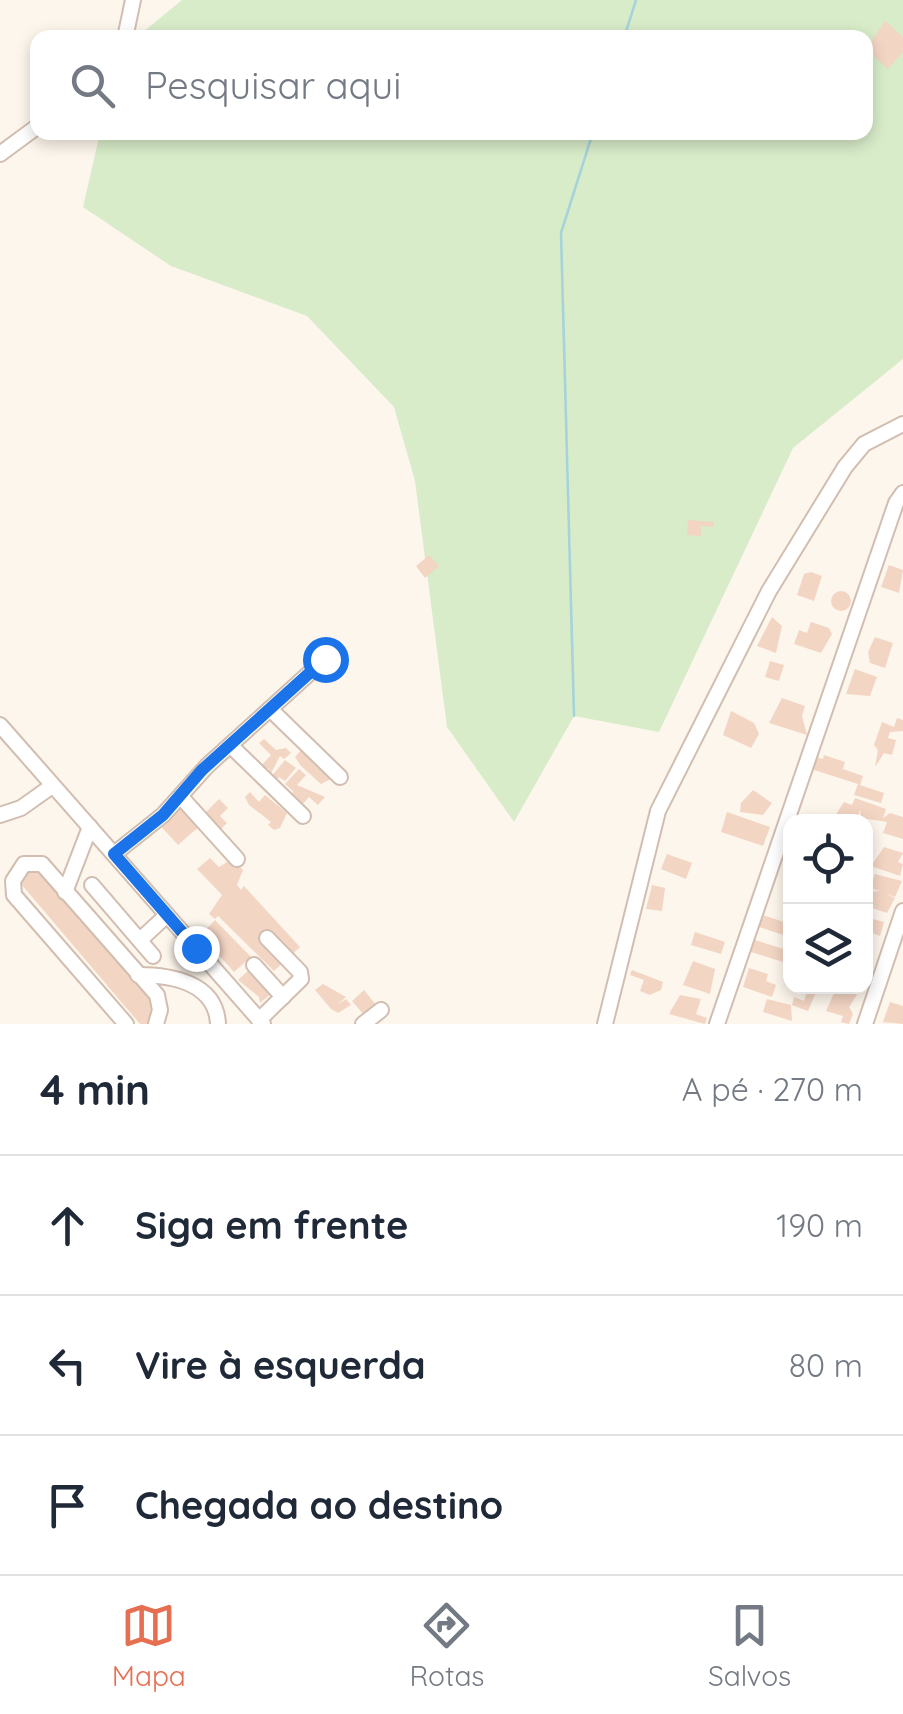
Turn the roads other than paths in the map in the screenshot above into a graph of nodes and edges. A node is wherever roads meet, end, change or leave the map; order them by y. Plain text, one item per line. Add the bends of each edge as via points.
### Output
1 (133, 0) edge
2 (127, 30) edge
3 (30, 132) edge
4 (0, 154) edge
5 (903, 424) edge
6 (899, 498) edge
7 (325, 659) dead end
8 (270, 709) junction
9 (0, 725) edge
10 (230, 746) junction
11 (340, 777) dead end
12 (52, 786) junction
13 (181, 797) junction
14 (794, 814) edge
15 (0, 815) edge
16 (302, 816) dead end
17 (90, 827) junction
18 (783, 846) edge
19 (114, 854) junction
20 (237, 859) dead end
21 (92, 886) dead end
22 (66, 892) junction
23 (903, 911) edge
24 (167, 914) junction
25 (267, 938) dead end
26 (140, 940) junction
27 (153, 956) dead end
28 (254, 965) dead end
29 (138, 975) junction
30 (283, 998) junction
31 (381, 1010) dead end
32 (261, 1022) edge
33 (126, 1024) edge
34 (156, 1024) edge
35 (218, 1024) edge
36 (363, 1024) edge
37 (604, 1024) edge
38 (717, 1024) edge
39 (864, 1024) edge

1 - 2 street
3 - 4 street
5 - 37 street via 864,444 845,467 770,591 658,810
6 - 14 street
7 - 8 street
8 - 10 street
8 - 11 street
9 - 12 street
10 - 13 street
10 - 16 street
12 - 15 street
12 - 17 street
13 - 19 street
13 - 20 street
17 - 19 street
17 - 22 street
18 - 38 street
19 - 24 street
21 - 26 street
22 - 29 street
22 - 33 street via 32,861 13,882 14,895
23 - 39 street
24 - 26 street
24 - 32 street
25 - 30 street via 301,974
26 - 27 street
28 - 30 street
29 - 34 street via 157,995
29 - 35 street via 186,980 213,1005
30 - 32 street
31 - 36 street

